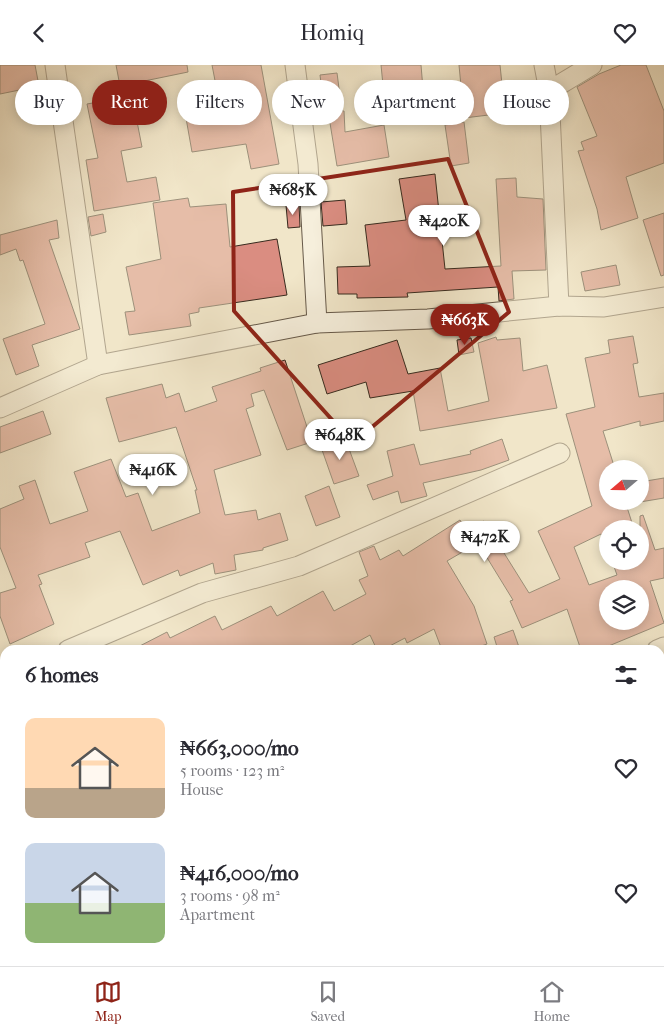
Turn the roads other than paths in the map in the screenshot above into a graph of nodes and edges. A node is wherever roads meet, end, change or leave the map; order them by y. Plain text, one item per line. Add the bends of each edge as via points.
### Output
1 (55, 65) edge
2 (295, 65) edge
3 (544, 65) edge
4 (592, 65) edge
5 (547, 80) edge
6 (567, 80) edge
7 (551, 125) edge
8 (664, 297) edge
9 (560, 306) junction
10 (318, 323) junction
11 (98, 365) junction
12 (0, 408) edge
13 (560, 453) dead end
14 (80, 645) edge

1 - 11 street
2 - 10 street via 308,164
3 - 5 street
4 - 6 street
7 - 9 street
8 - 9 street via 604,307
9 - 10 street via 428,319
10 - 11 street
11 - 12 street
13 - 14 street via 299,565 202,593

